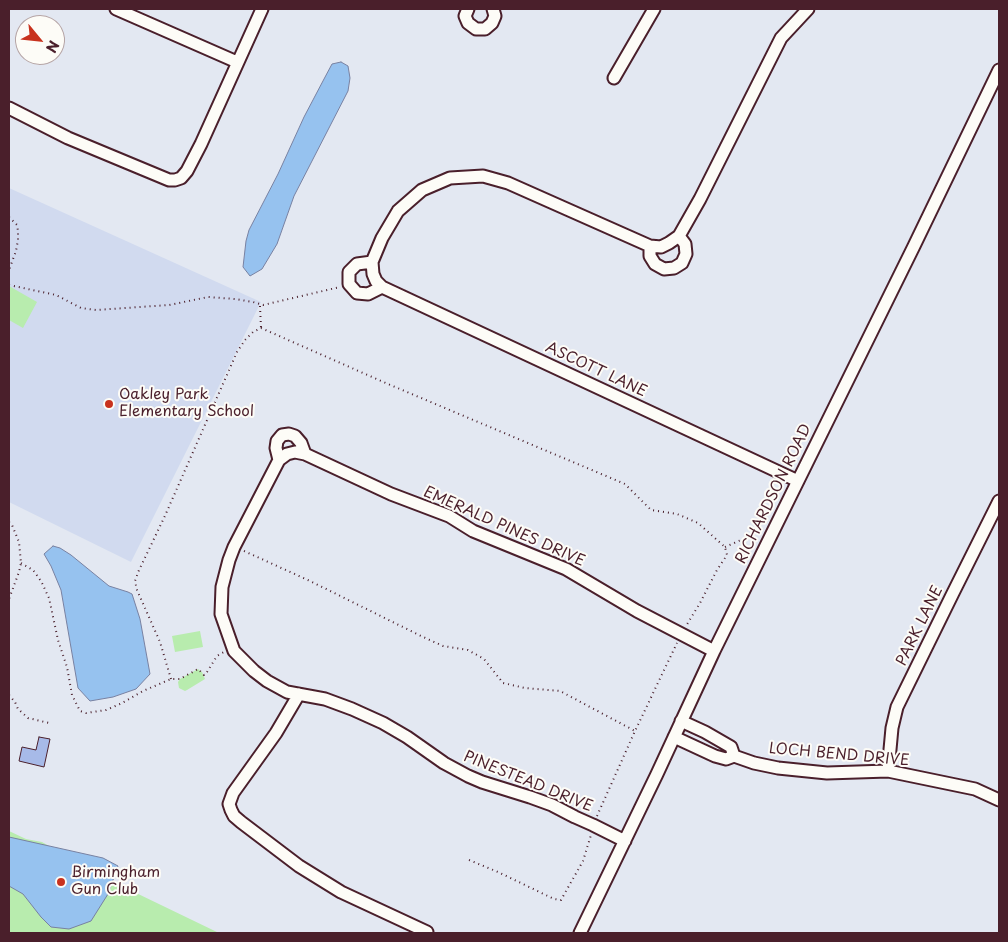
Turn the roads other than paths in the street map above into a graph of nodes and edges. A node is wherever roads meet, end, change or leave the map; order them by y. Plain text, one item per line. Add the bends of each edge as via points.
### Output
1 (116, 9) edge
2 (262, 9) edge
3 (468, 9) edge
4 (493, 9) edge
5 (654, 9) edge
6 (808, 9) edge
7 (237, 62) junction
8 (999, 70) edge
9 (614, 78) dead end
10 (9, 108) edge
11 (680, 236) junction
12 (650, 246) junction
13 (372, 262) junction
14 (382, 287) junction
15 (305, 454) junction
16 (283, 457) junction
17 (798, 481) junction
18 (999, 501) edge
19 (714, 651) junction
20 (300, 694) junction
21 (681, 722) junction
22 (674, 737) junction
23 (734, 756) junction
24 (888, 771) junction
25 (999, 800) edge
26 (625, 841) junction
27 (427, 932) edge
28 (580, 933) edge

1 - 7 street
2 - 7 street
3 - 4 street via 468,22 476,29 492,23
5 - 9 street
6 - 11 street via 781,38
7 - 10 street via 187,171 175,180 68,138
8 - 17 street, RICHARDSON ROAD
11 - 12 street via 660,246
11 - 12 street via 686,254 682,263 674,268 664,269 655,264 650,256
12 - 13 street via 508,183 483,176 450,178 422,190 398,211
13 - 14 street via 373,274
13 - 14 street via 357,264 349,272 350,285 357,293 368,294
14 - 17 street, ASCOTT LANE
15 - 16 street, EMERALD PINES DRIVE via 295,452
15 - 16 street, EMERALD PINES DRIVE via 301,443 289,434 277,441 276,448
15 - 19 street, EMERALD PINES DRIVE via 391,494 449,516 473,532 566,569
16 - 20 street, PINESTEAD DRIVE via 234,547 222,587 221,614 234,651 267,681 286,692
17 - 19 street, RICHARDSON ROAD
18 - 24 street, PARK LANE via 898,707 892,728
19 - 21 street, RICHARDSON ROAD
20 - 26 street, PINESTEAD DRIVE via 375,719 468,776 552,805
20 - 27 street via 232,793 229,804 234,816 299,866 341,892
21 - 22 street, RICHARDSON ROAD
21 - 23 street, LOCH BEND DRIVE via 731,747
22 - 23 street, LOCH BEND DRIVE via 714,756 726,759
22 - 26 street, RICHARDSON ROAD
23 - 24 street, LOCH BEND DRIVE via 778,768 827,772
24 - 25 street, LOCH BEND DRIVE via 975,789
26 - 28 street, RICHARDSON ROAD

